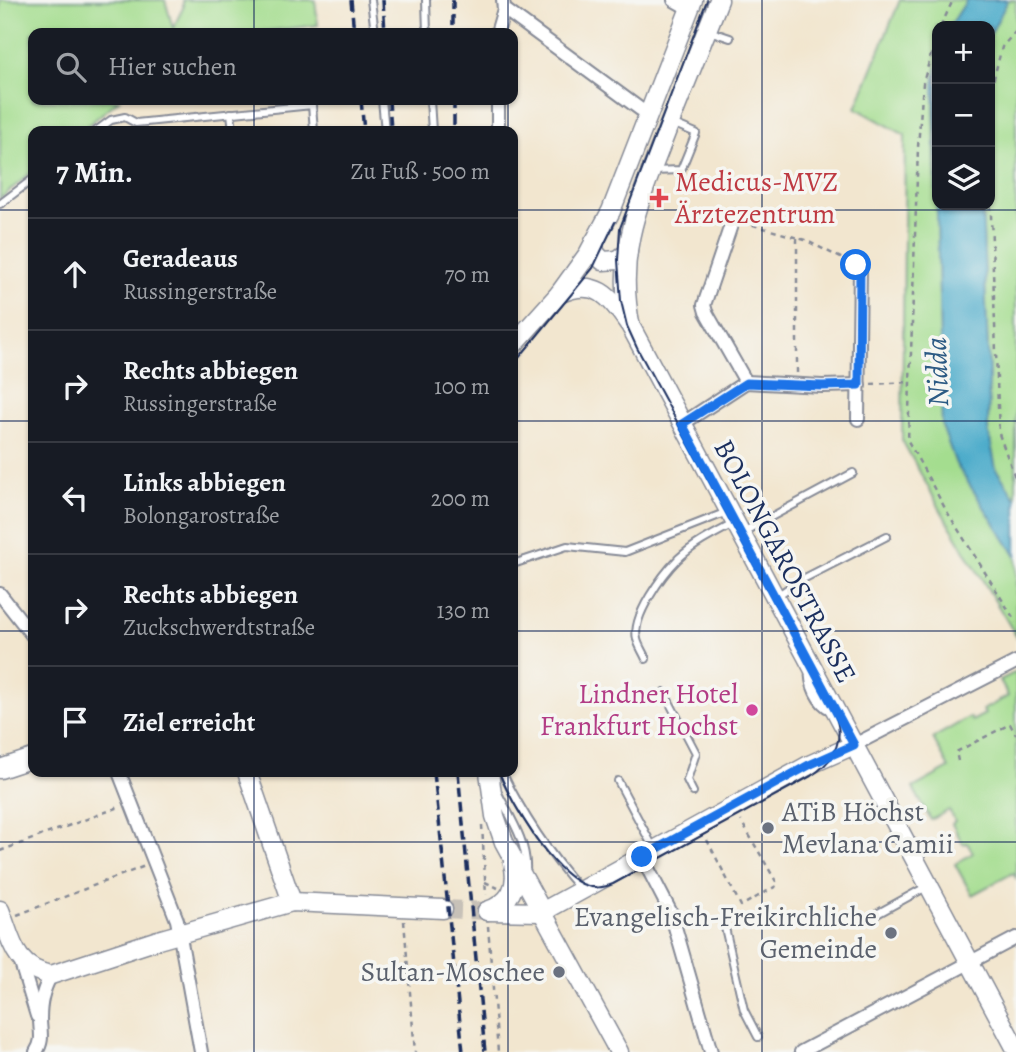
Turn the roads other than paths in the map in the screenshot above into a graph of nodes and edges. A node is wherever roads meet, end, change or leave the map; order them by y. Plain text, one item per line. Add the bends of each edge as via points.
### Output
1 (371, 0) edge
2 (426, 0) edge
3 (719, 0) edge
4 (686, 3) edge
5 (503, 4) edge
6 (374, 28) edge
7 (428, 28) edge
8 (497, 28) edge
9 (707, 30) junction
10 (730, 38) dead end
11 (312, 105) edge
12 (312, 105) edge
13 (382, 105) edge
14 (430, 105) edge
15 (498, 105) edge
16 (231, 113) junction
17 (649, 113) junction
18 (670, 122) junction
19 (103, 126) edge
20 (232, 126) edge
21 (314, 126) edge
22 (385, 126) edge
23 (432, 126) edge
24 (498, 126) edge
25 (651, 171) junction
26 (28, 183) edge
27 (0, 204) edge
28 (731, 225) road end
29 (594, 242) junction
30 (628, 252) junction
31 (860, 268) road end
32 (559, 294) junction
33 (631, 327) junction
34 (518, 339) edge
35 (746, 383) junction
36 (859, 385) junction
37 (858, 419) dead end
38 (682, 424) junction
39 (853, 473) dead end
40 (735, 522) junction
41 (887, 536) dead end
42 (518, 562) edge
43 (0, 594) edge
44 (776, 597) junction
45 (28, 630) edge
46 (646, 659) dead end
47 (1016, 662) edge
48 (664, 692) dead end
49 (854, 745) junction
50 (28, 760) edge
51 (0, 769) edge
52 (121, 777) edge
53 (249, 777) edge
54 (490, 777) edge
55 (491, 777) edge
56 (504, 777) edge
57 (618, 781) dead end
58 (693, 792) dead end
59 (649, 854) junction
60 (511, 856) junction
61 (524, 879) junction
62 (928, 886) junction
63 (582, 891) junction
64 (512, 894) junction
65 (292, 902) junction
66 (443, 909) tunnel mouth
67 (542, 912) junction
68 (2, 915) edge
69 (875, 915) dead end
70 (723, 919) dead end
71 (181, 933) junction
72 (1016, 938) edge
73 (19, 957) junction
74 (969, 963) junction
75 (51, 975) junction
76 (39, 1023) junction
77 (758, 1037) dead end
78 (1016, 1049) edge
79 (36, 1052) edge
80 (201, 1052) edge
81 (619, 1052) edge
82 (711, 1052) edge
83 (801, 1052) edge

1 - 6 lane
2 - 7 lane
3 - 9 main road, BOLONGAROSTRASSE
4 - 17 main road
5 - 8 street
5 - 17 street
9 - 10 lane
9 - 18 main road, BOLONGAROSTRASSE
11 - 16 lane
12 - 21 lane
13 - 22 lane
14 - 23 lane
15 - 24 street
16 - 19 lane via 136,123 125,117
16 - 20 lane
17 - 29 main road
18 - 25 main road, BOLONGAROSTRASSE
18 - 25 lane via 696,133 681,170
25 - 30 main road, BOLONGAROSTRASSE via 632,222
26 - 27 lane
28 - 35 street via 704,305
29 - 30 main road via 595,253 603,261 618,260
29 - 32 main road
30 - 33 main road, BOLONGAROSTRASSE via 626,293
31 - 36 street
32 - 33 main road via 576,286 596,289
32 - 34 main road
33 - 38 main road, BOLONGAROSTRASSE
35 - 36 street
35 - 38 street
36 - 37 street
38 - 40 main road, BOLONGAROSTRASSE
39 - 40 lane
40 - 42 lane via 625,552 567,546
40 - 44 main road, BOLONGAROSTRASSE
40 - 46 lane via 677,560 645,602 636,638
41 - 44 lane via 799,580
43 - 45 street
44 - 49 main road, BOLONGAROSTRASSE
47 - 49 street
48 - 58 lane via 696,753 687,780
49 - 59 main road via 706,816
49 - 62 main road, BOLONGAROSTRASSE
50 - 51 main road
52 - 71 street
53 - 65 main road
54 - 60 main road via 495,816
55 - 61 lane via 522,843
56 - 63 lane via 542,842
57 - 59 lane
59 - 63 main road
59 - 82 street
60 - 61 main road
60 - 64 main road via 515,873
61 - 64 lane
61 - 67 main road
62 - 69 lane
62 - 74 main road, BOLONGAROSTRASSE
63 - 67 main road
64 - 67 main road via 487,911
65 - 66 main road
65 - 71 main road
67 - 81 main road
68 - 73 main road
70 - 77 lane via 744,1010
71 - 75 main road
71 - 80 street
72 - 74 street
73 - 75 main road via 37,972
73 - 76 street
74 - 78 main road, BOLONGAROSTRASSE
74 - 83 street
75 - 76 street via 41,998
76 - 79 street via 42,1035

